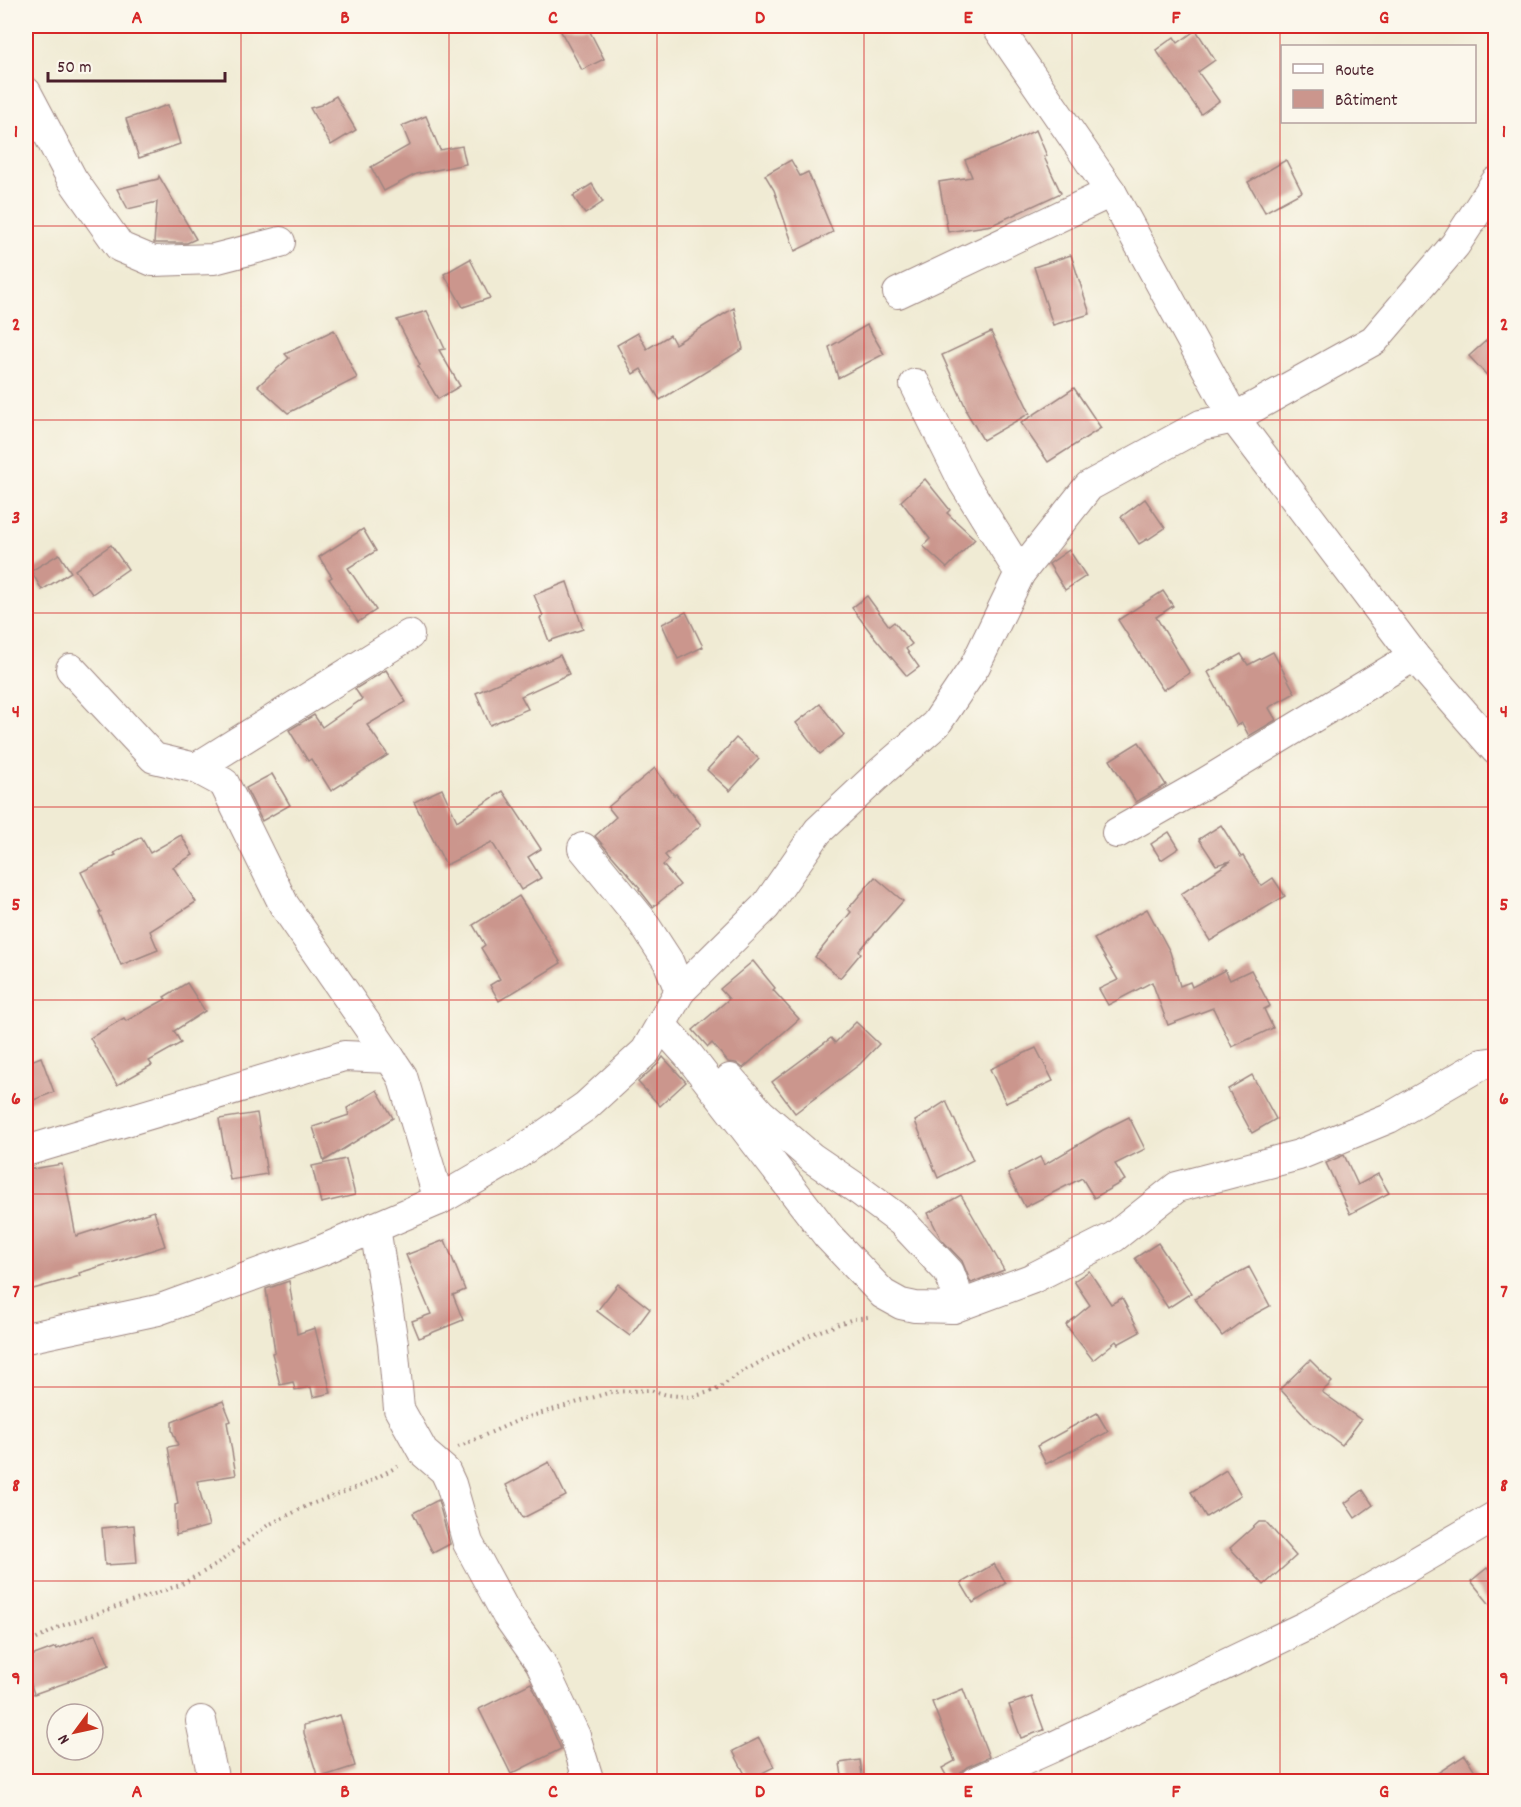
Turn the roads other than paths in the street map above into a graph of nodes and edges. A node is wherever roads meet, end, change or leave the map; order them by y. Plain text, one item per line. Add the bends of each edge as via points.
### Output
1 (997, 26) edge
2 (26, 92) edge
3 (1496, 182) edge
4 (1111, 192) junction
5 (280, 242) dead end
6 (898, 293) dead end
7 (915, 384) dead end
8 (1233, 418) junction
9 (1020, 573) junction
10 (409, 634) dead end
11 (1414, 656) junction
12 (71, 669) dead end
13 (1496, 750) edge
14 (196, 768) junction
15 (1116, 833) dead end
16 (583, 848) dead end
17 (680, 991) junction
18 (661, 1025) junction
19 (689, 1056) junction
20 (390, 1058) junction
21 (1496, 1062) edge
22 (26, 1151) edge
23 (439, 1200) junction
24 (375, 1227) junction
25 (952, 1308) junction
26 (26, 1338) edge
27 (1496, 1516) edge
28 (201, 1721) dead end
29 (214, 1782) edge
30 (589, 1782) edge
31 (975, 1782) edge

1 - 4 street
2 - 5 street via 72,179 120,247 153,261 214,259
3 - 8 street via 1455,245 1374,340
4 - 6 street
4 - 8 street
7 - 9 street via 963,481
8 - 9 street via 1201,425 1089,486
8 - 11 street
9 - 17 street via 975,666 936,724 818,831 766,906
10 - 14 street
11 - 13 street
11 - 15 street
12 - 14 street via 154,758
14 - 20 street via 224,783 284,905
16 - 17 street via 640,918 668,961
17 - 18 street
18 - 19 street
18 - 23 street via 646,1051 586,1106 513,1157
19 - 25 street via 720,1070 760,1113 812,1158 902,1222 949,1272 955,1288
19 - 25 street via 828,1236 883,1294 915,1307
20 - 22 street via 344,1056
20 - 23 street via 402,1076
21 - 25 street via 1482,1064 1389,1118 1299,1155 1178,1187 1114,1237 1031,1279
23 - 24 street
24 - 26 street via 158,1310
24 - 30 street via 399,1409 436,1452 451,1484 468,1543 507,1615 540,1662 576,1736
27 - 31 street via 1306,1626
28 - 29 street

